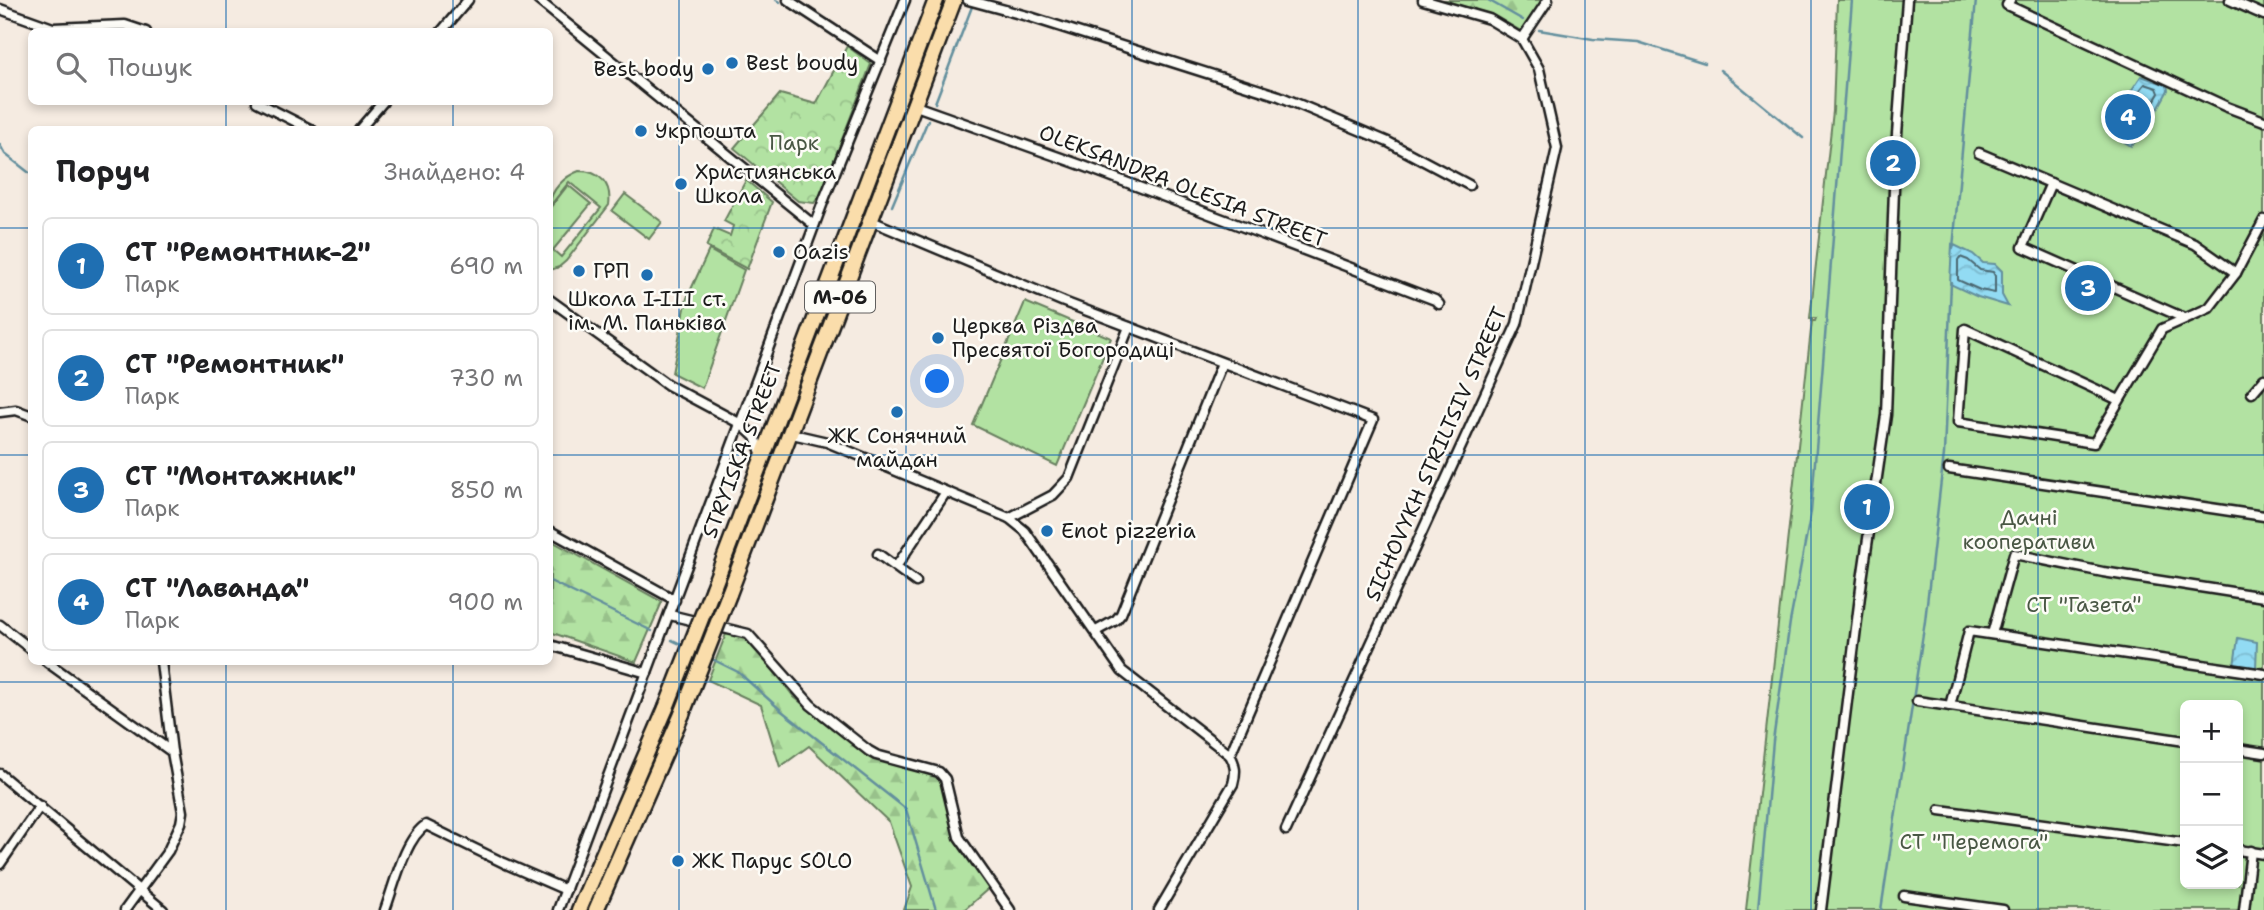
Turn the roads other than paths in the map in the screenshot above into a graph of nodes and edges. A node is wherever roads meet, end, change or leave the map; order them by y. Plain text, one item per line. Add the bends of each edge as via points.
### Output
1 (468, 0) edge
2 (538, 0) edge
3 (788, 0) edge
4 (905, 0) edge
5 (936, 0) edge
6 (954, 0) edge
7 (1423, 0) edge
8 (1548, 0) edge
9 (1907, 0) edge
10 (2010, 0) edge
11 (2230, 0) edge
12 (971, 1) edge
13 (0, 9) edge
14 (2264, 15) edge
15 (53, 28) edge
16 (53, 28) edge
17 (134, 28) edge
18 (444, 28) edge
19 (1522, 39) junction
20 (881, 61) junction
21 (263, 105) edge
22 (380, 105) edge
23 (913, 105) junction
24 (2264, 121) edge
25 (304, 126) edge
26 (362, 126) edge
27 (1979, 153) dead end
28 (2051, 183) junction
29 (1469, 185) dead end
30 (869, 220) junction
31 (2264, 220) edge
32 (814, 225) junction
33 (2236, 273) junction
34 (553, 302) edge
35 (1439, 304) dead end
36 (2184, 318) junction
37 (1129, 327) junction
38 (1222, 363) junction
39 (2264, 379) edge
40 (2252, 393) dead end
41 (2119, 400) junction
42 (0, 412) edge
43 (28, 414) edge
44 (741, 424) junction
45 (775, 424) junction
46 (788, 433) junction
47 (755, 437) junction
48 (762, 457) junction
49 (1949, 469) dead end
50 (946, 492) junction
51 (2264, 516) edge
52 (1009, 518) junction
53 (553, 533) edge
54 (878, 554) dead end
55 (896, 567) junction
56 (916, 582) dead end
57 (2264, 597) edge
58 (675, 600) junction
59 (670, 615) junction
60 (0, 625) edge
61 (1096, 631) junction
62 (1992, 634) junction
63 (553, 646) edge
64 (28, 647) edge
65 (51, 665) edge
66 (161, 665) edge
67 (647, 673) junction
68 (2264, 674) edge
69 (1917, 701) dead end
70 (1950, 706) junction
71 (2180, 740) edge
72 (2243, 750) edge
73 (172, 751) junction
74 (2264, 753) edge
75 (1230, 755) junction
76 (0, 774) edge
77 (40, 806) junction
78 (1940, 810) dead end
79 (1286, 830) dead end
80 (2180, 842) edge
81 (2243, 850) edge
82 (2251, 851) junction
83 (2264, 853) edge
84 (0, 864) edge
85 (566, 890) junction
86 (139, 891) junction
87 (1904, 896) dead end
88 (125, 910) edge
89 (163, 910) edge
90 (385, 910) edge
91 (558, 910) edge
92 (579, 910) edge
93 (596, 910) edge
94 (1010, 910) edge
95 (1159, 910) edge
96 (1821, 910) edge
97 (2003, 910) edge
98 (2244, 910) edge

1 - 18 street
2 - 32 street
3 - 20 street
4 - 20 street
5 - 45 highway, STRYISKA STREET / М-06
6 - 23 highway, STRYISKA STREET / М-06
7 - 19 street via 1489,19
8 - 19 street
9 - 96 street via 1895,161 1886,415
10 - 24 street via 2007,5
11 - 14 street
12 - 29 street via 1279,96 1388,142
13 - 16 street
15 - 17 street
19 - 79 street, SICHOVYKH STRILTSIV STREET via 1539,69 1557,148 1517,324
20 - 32 street
21 - 25 street
22 - 26 street
23 - 30 highway, STRYISKA STREET / М-06
23 - 35 street, OLEKSANDRA OLESIA STREET
27 - 28 street
28 - 33 street via 2195,244
28 - 36 street via 2023,247
30 - 37 street
30 - 46 highway, STRYISKA STREET / М-06
31 - 33 street
32 - 44 street
33 - 36 street via 2209,308
34 - 44 street via 668,385
36 - 41 street via 2162,329
37 - 38 street
37 - 52 street via 1069,478 1053,495
38 - 61 street via 1121,614
38 - 75 street via 1373,420
39 - 40 street
41 - 41 street via 2096,389 1965,329 1958,422 2094,443
42 - 43 street
44 - 47 street
44 - 58 street
45 - 47 street via 767,434
45 - 48 highway, STRYISKA STREET / М-06
46 - 50 street via 827,442
46 - 93 highway, STRYISKA STREET / М-06, bridge via 682,714
47 - 48 street
48 - 92 highway, STRYISKA STREET / М-06, bridge via 666,708
49 - 51 street
50 - 52 street
50 - 55 street
52 - 61 street via 1025,531
53 - 58 street
54 - 55 street
55 - 56 street
57 - 62 street via 2014,554
58 - 59 street
59 - 67 street
59 - 94 street via 748,634 811,705 869,751 939,772 945,779 959,837
60 - 64 street
61 - 75 street via 1122,671
62 - 68 street
62 - 70 street via 1969,631
63 - 67 street
65 - 73 street
66 - 73 street
67 - 85 street
69 - 70 street
70 - 71 street
72 - 74 street
73 - 86 street via 181,824
75 - 95 street via 1236,774 1233,784
76 - 77 street
77 - 84 street
77 - 86 street
78 - 80 street
81 - 82 street
82 - 83 street
82 - 98 street
85 - 90 street via 426,825 411,842
85 - 91 street
86 - 88 street
86 - 89 street
87 - 97 street

